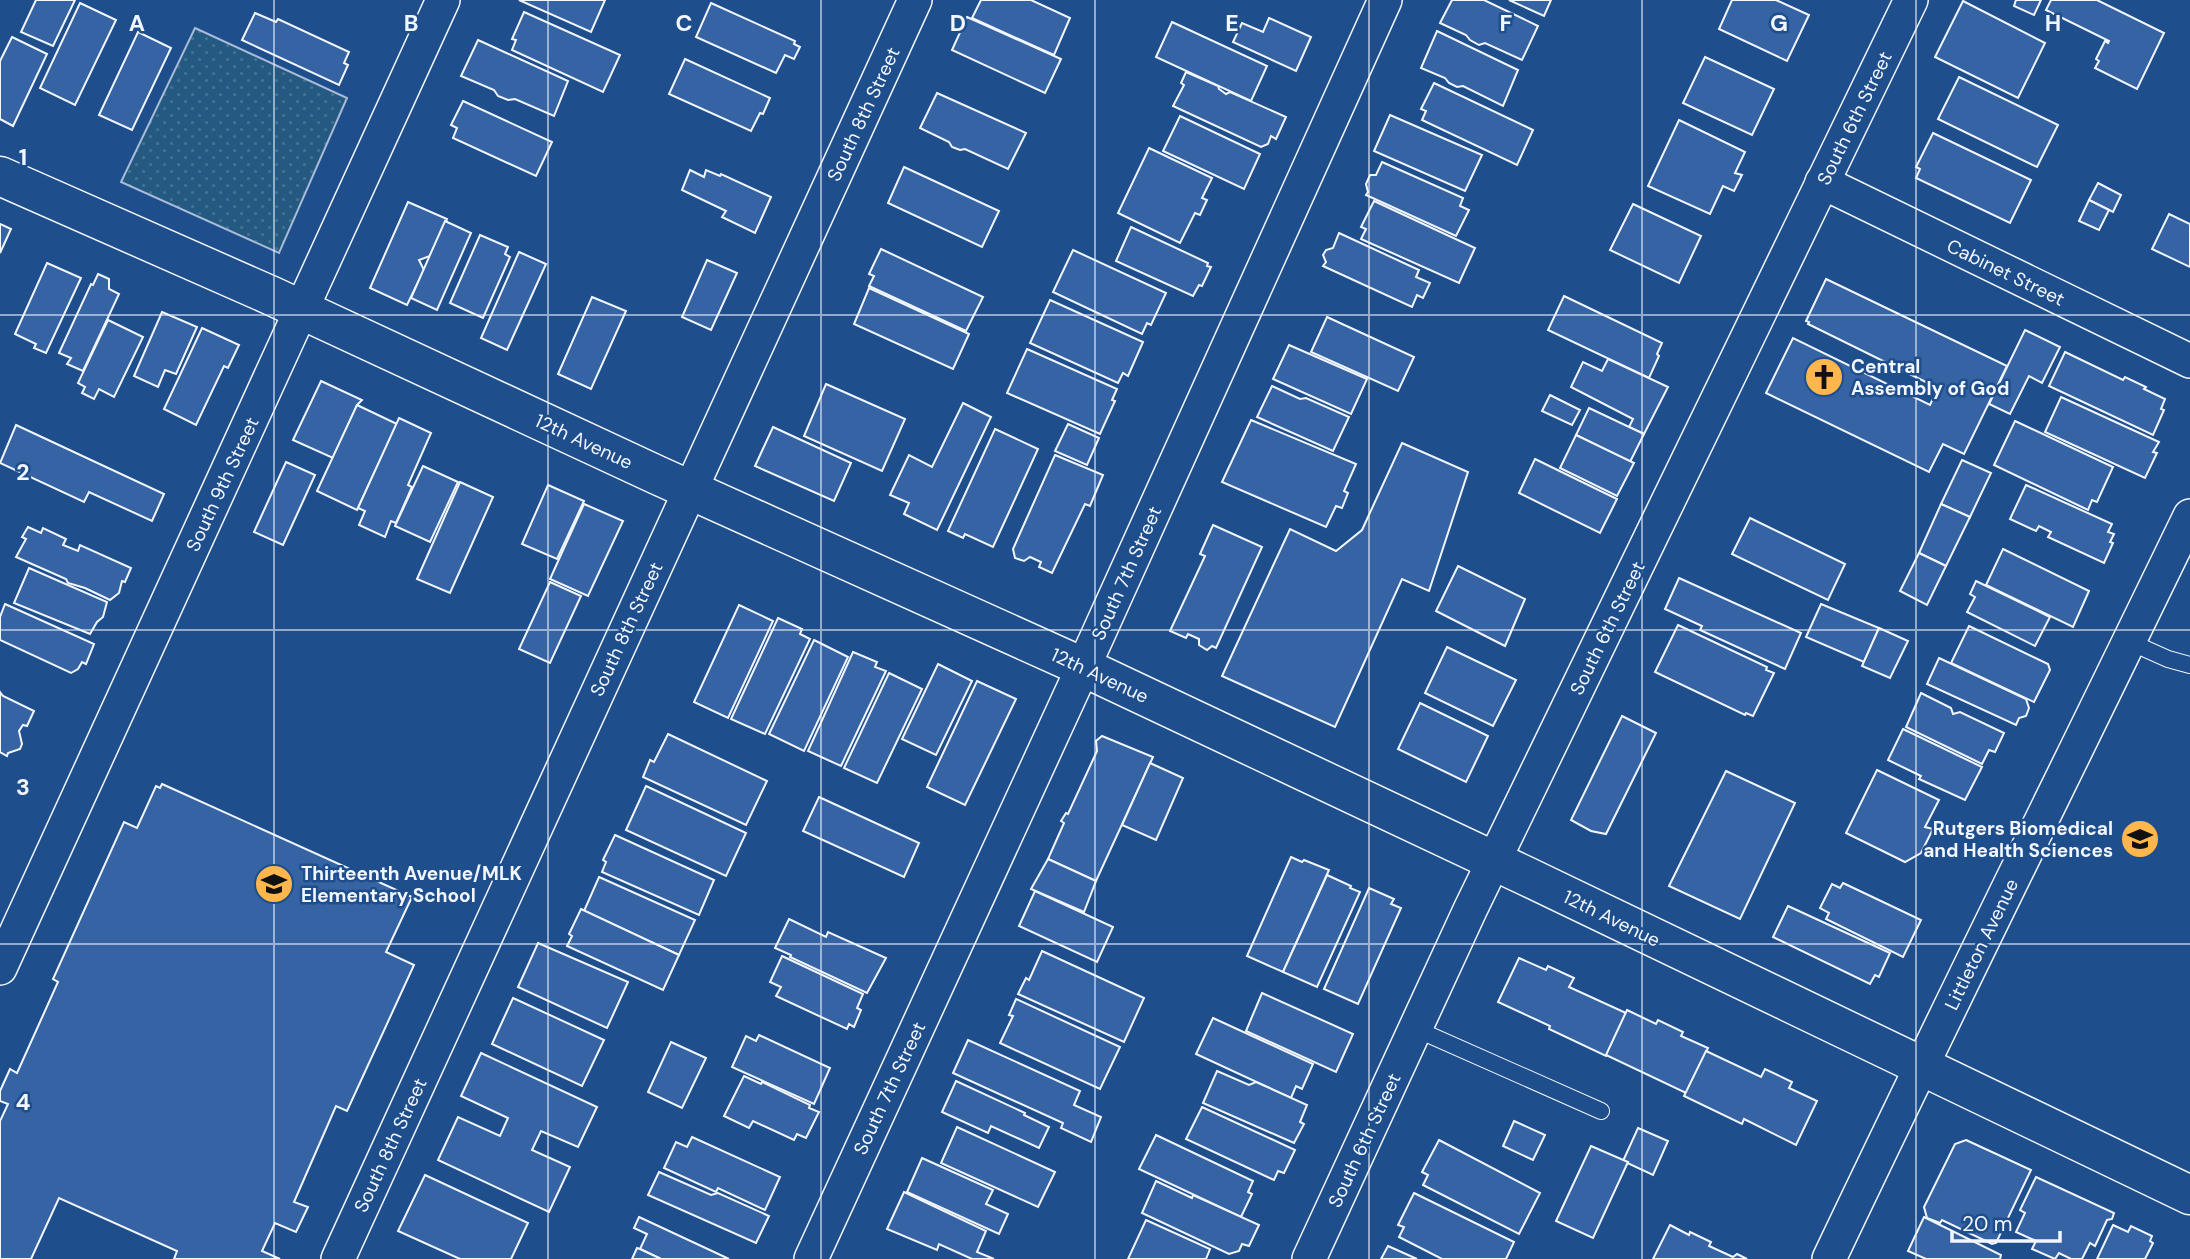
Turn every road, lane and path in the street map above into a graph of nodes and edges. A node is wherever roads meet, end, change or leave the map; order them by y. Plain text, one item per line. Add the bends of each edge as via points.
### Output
1 (443, 0) edge
2 (915, 0) edge
3 (1385, 0) edge
4 (1911, 0) edge
5 (0, 176) edge
6 (1822, 182) junction
7 (303, 310) junction
8 (2190, 361) edge
9 (690, 490) junction
10 (2190, 516) edge
11 (2182, 555) edge
12 (2130, 642) junction
13 (2190, 665) edge
14 (1083, 667) junction
15 (1494, 861) junction
16 (0, 968) edge
17 (1416, 1029) junction
18 (1920, 1066) junction
19 (1601, 1111) dead end
20 (2190, 1195) edge
21 (338, 1259) edge
22 (811, 1259) edge
23 (1309, 1259) edge
24 (1829, 1259) edge

1 - 7 street, South 9th Street
2 - 9 street, South 8th Street
3 - 14 street, South 7th Street
4 - 6 street, South 6th Street
5 - 7 street, 12th Avenue
6 - 8 street, Cabinet Street
6 - 15 street, South 6th Street
7 - 9 street, 12th Avenue
7 - 16 street, South 9th Street
9 - 14 street, 12th Avenue
9 - 21 street, South 8th Street
10 - 11 street, Littleton Avenue
11 - 12 street, Littleton Avenue
12 - 13 lane
12 - 18 street, Littleton Avenue
14 - 15 street, 12th Avenue
14 - 22 street, South 7th Street
15 - 17 street, South 6th Street
15 - 18 street, 12th Avenue
17 - 19 lane
17 - 23 street, South 6th Street
18 - 20 street, 12th Avenue
18 - 24 street, Littleton Avenue

